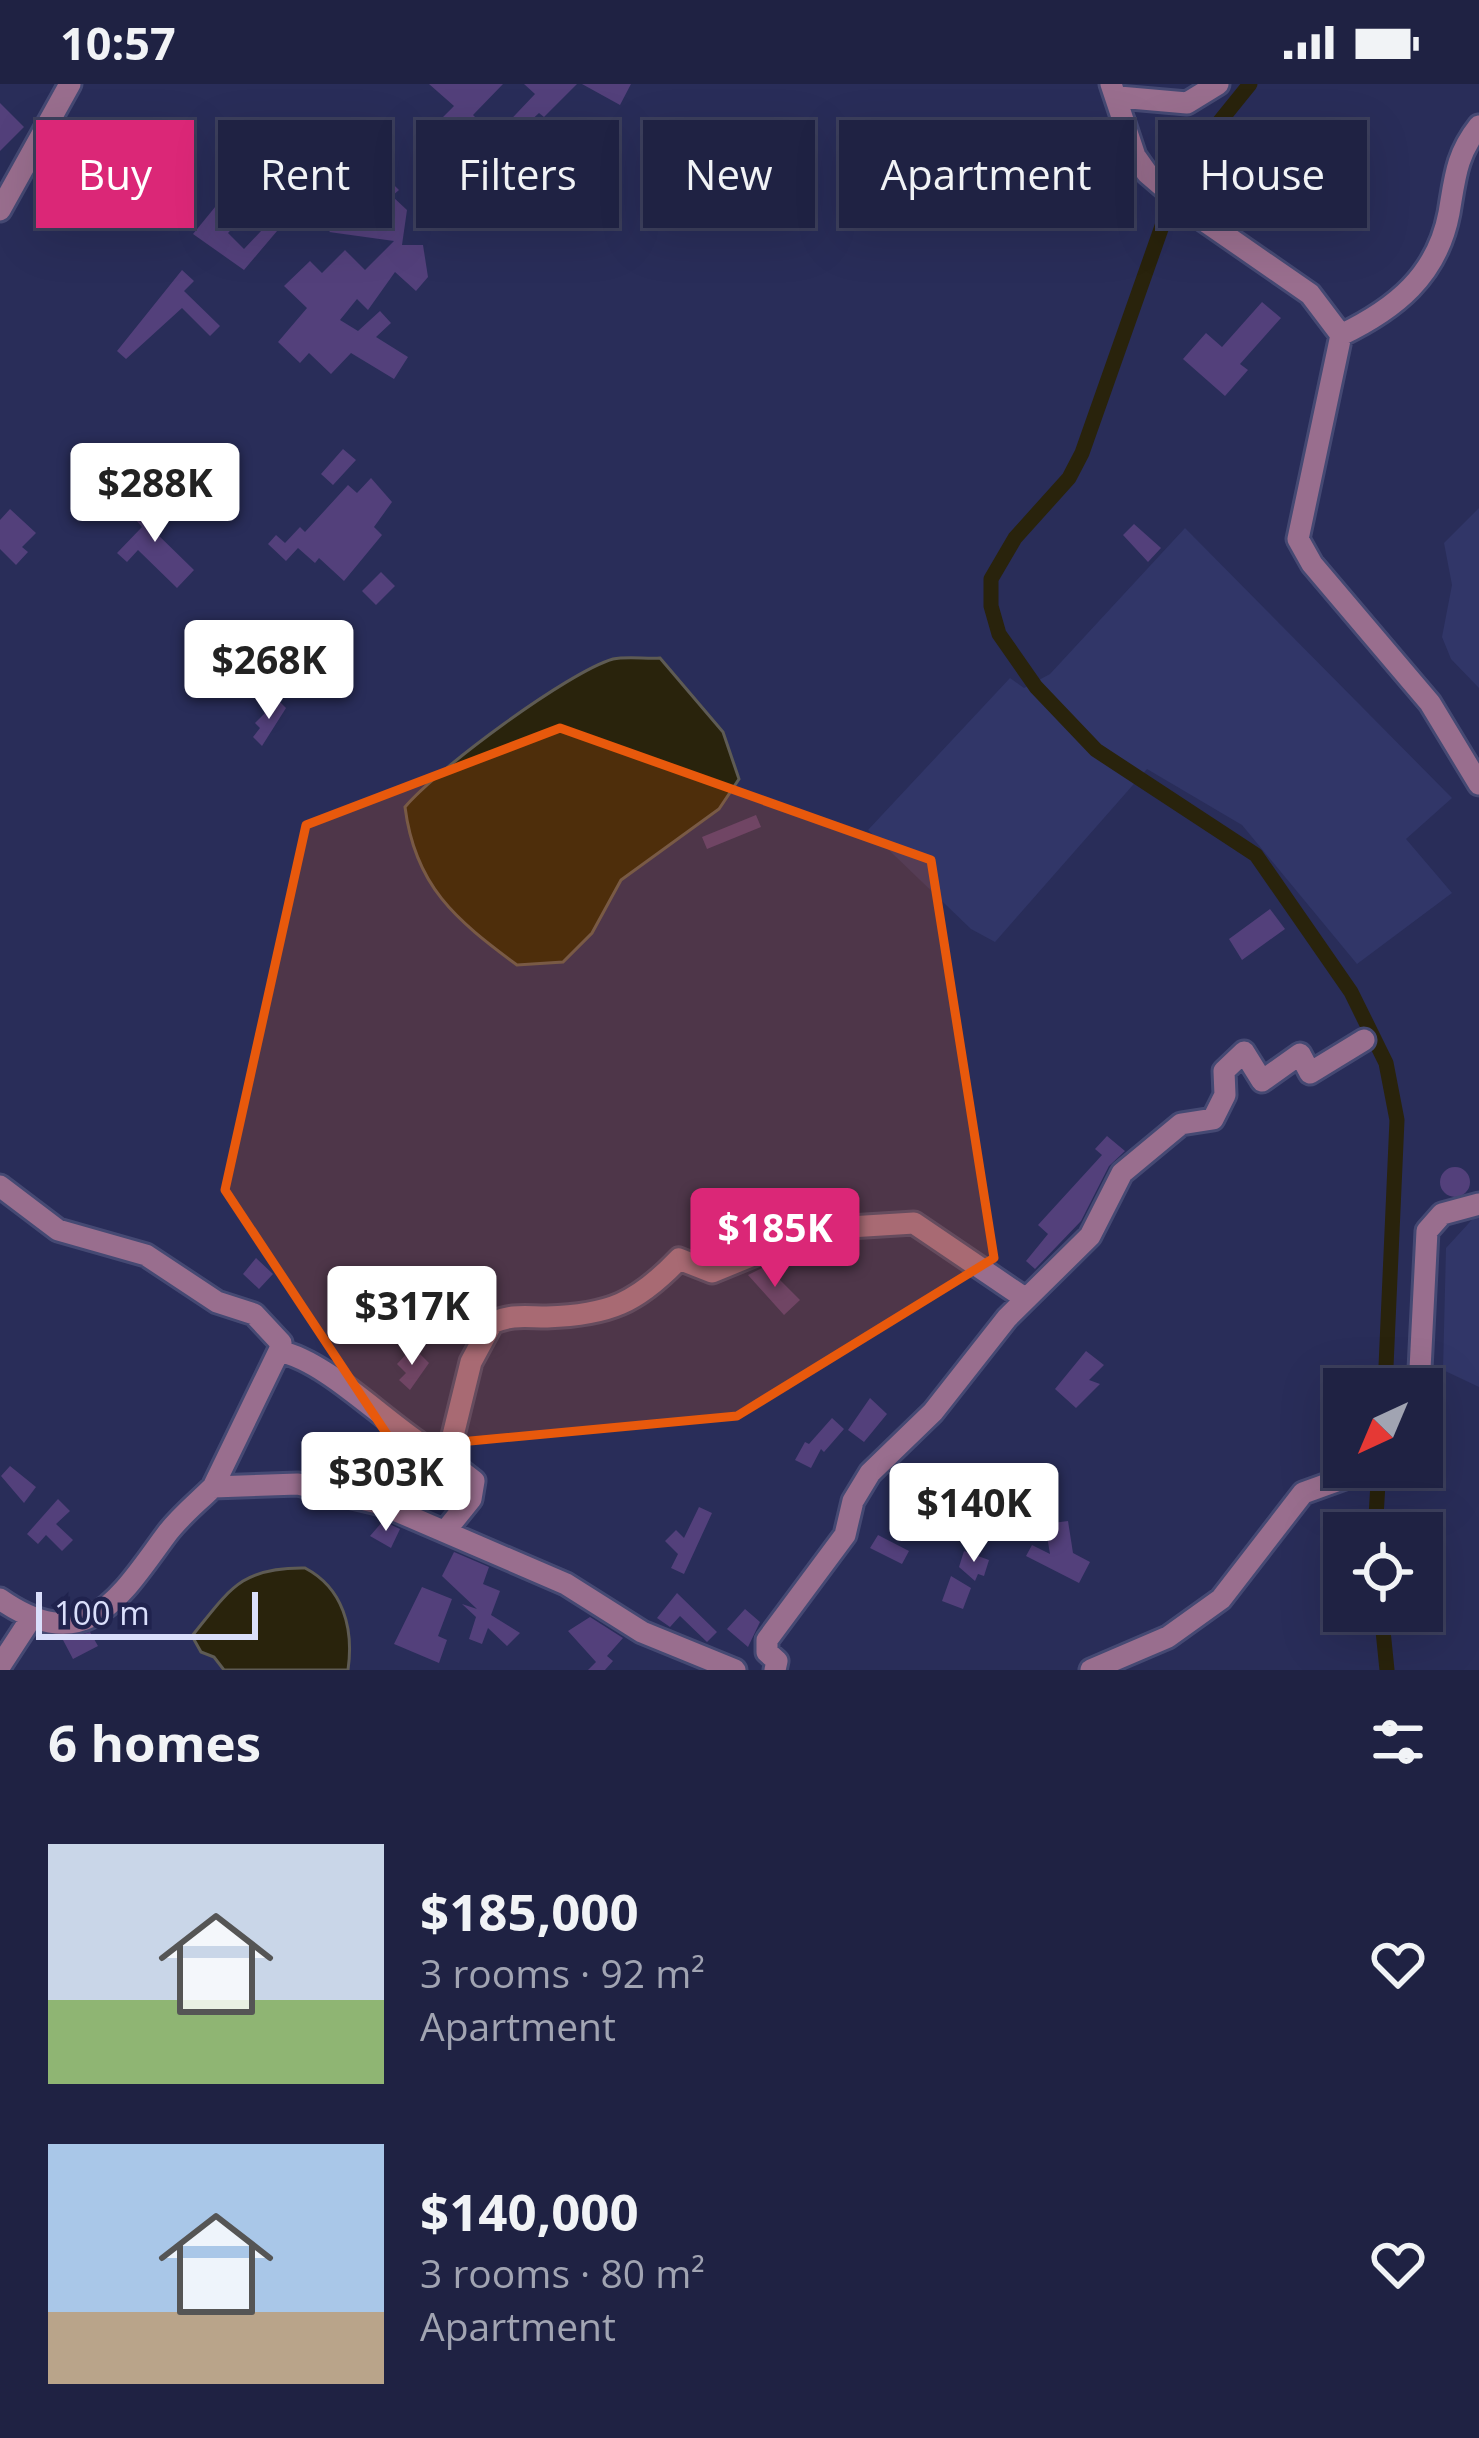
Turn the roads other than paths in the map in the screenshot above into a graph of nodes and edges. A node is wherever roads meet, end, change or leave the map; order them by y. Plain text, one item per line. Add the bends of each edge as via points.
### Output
1 (70, 84) edge
2 (1218, 84) edge
3 (1115, 90) edge
4 (1479, 126) edge
5 (0, 210) edge
6 (1341, 335) junction
7 (1479, 784) edge
8 (1364, 1040) dead end
9 (0, 1186) edge
10 (1479, 1204) edge
11 (1026, 1299) junction
12 (279, 1352) junction
13 (1419, 1368) edge
14 (447, 1460) junction
15 (1323, 1486) edge
16 (213, 1487) junction
17 (446, 1529) junction
18 (0, 1599) edge
19 (32, 1616) junction
20 (0, 1666) edge
21 (735, 1670) edge
22 (775, 1670) edge
23 (1091, 1670) edge

1 - 5 street
2 - 3 street via 1187,103
3 - 6 street via 1147,173 1310,294
4 - 6 street via 1462,148 1434,262 1406,296
6 - 7 street via 1298,539 1430,703
8 - 11 street via 1310,1072 1300,1054 1262,1081 1244,1052 1224,1071 1220,1112 1206,1123 1181,1124 1142,1151 1112,1184 1090,1236
9 - 12 street via 58,1230 146,1255 217,1301 254,1314 281,1343
10 - 13 street via 1442,1214 1427,1231
11 - 14 street via 914,1223 817,1229 712,1272 680,1259 627,1305 492,1322 471,1362
11 - 22 street via 860,1487 845,1535 767,1640
12 - 14 street via 303,1356 414,1444
12 - 16 street
14 - 17 street via 474,1481 471,1499
15 - 23 street via 1304,1493 1221,1599 1168,1637
16 - 17 street via 298,1484
16 - 19 street via 105,1612 57,1622
17 - 21 street via 588,1595 669,1646
18 - 19 street
19 - 20 street

